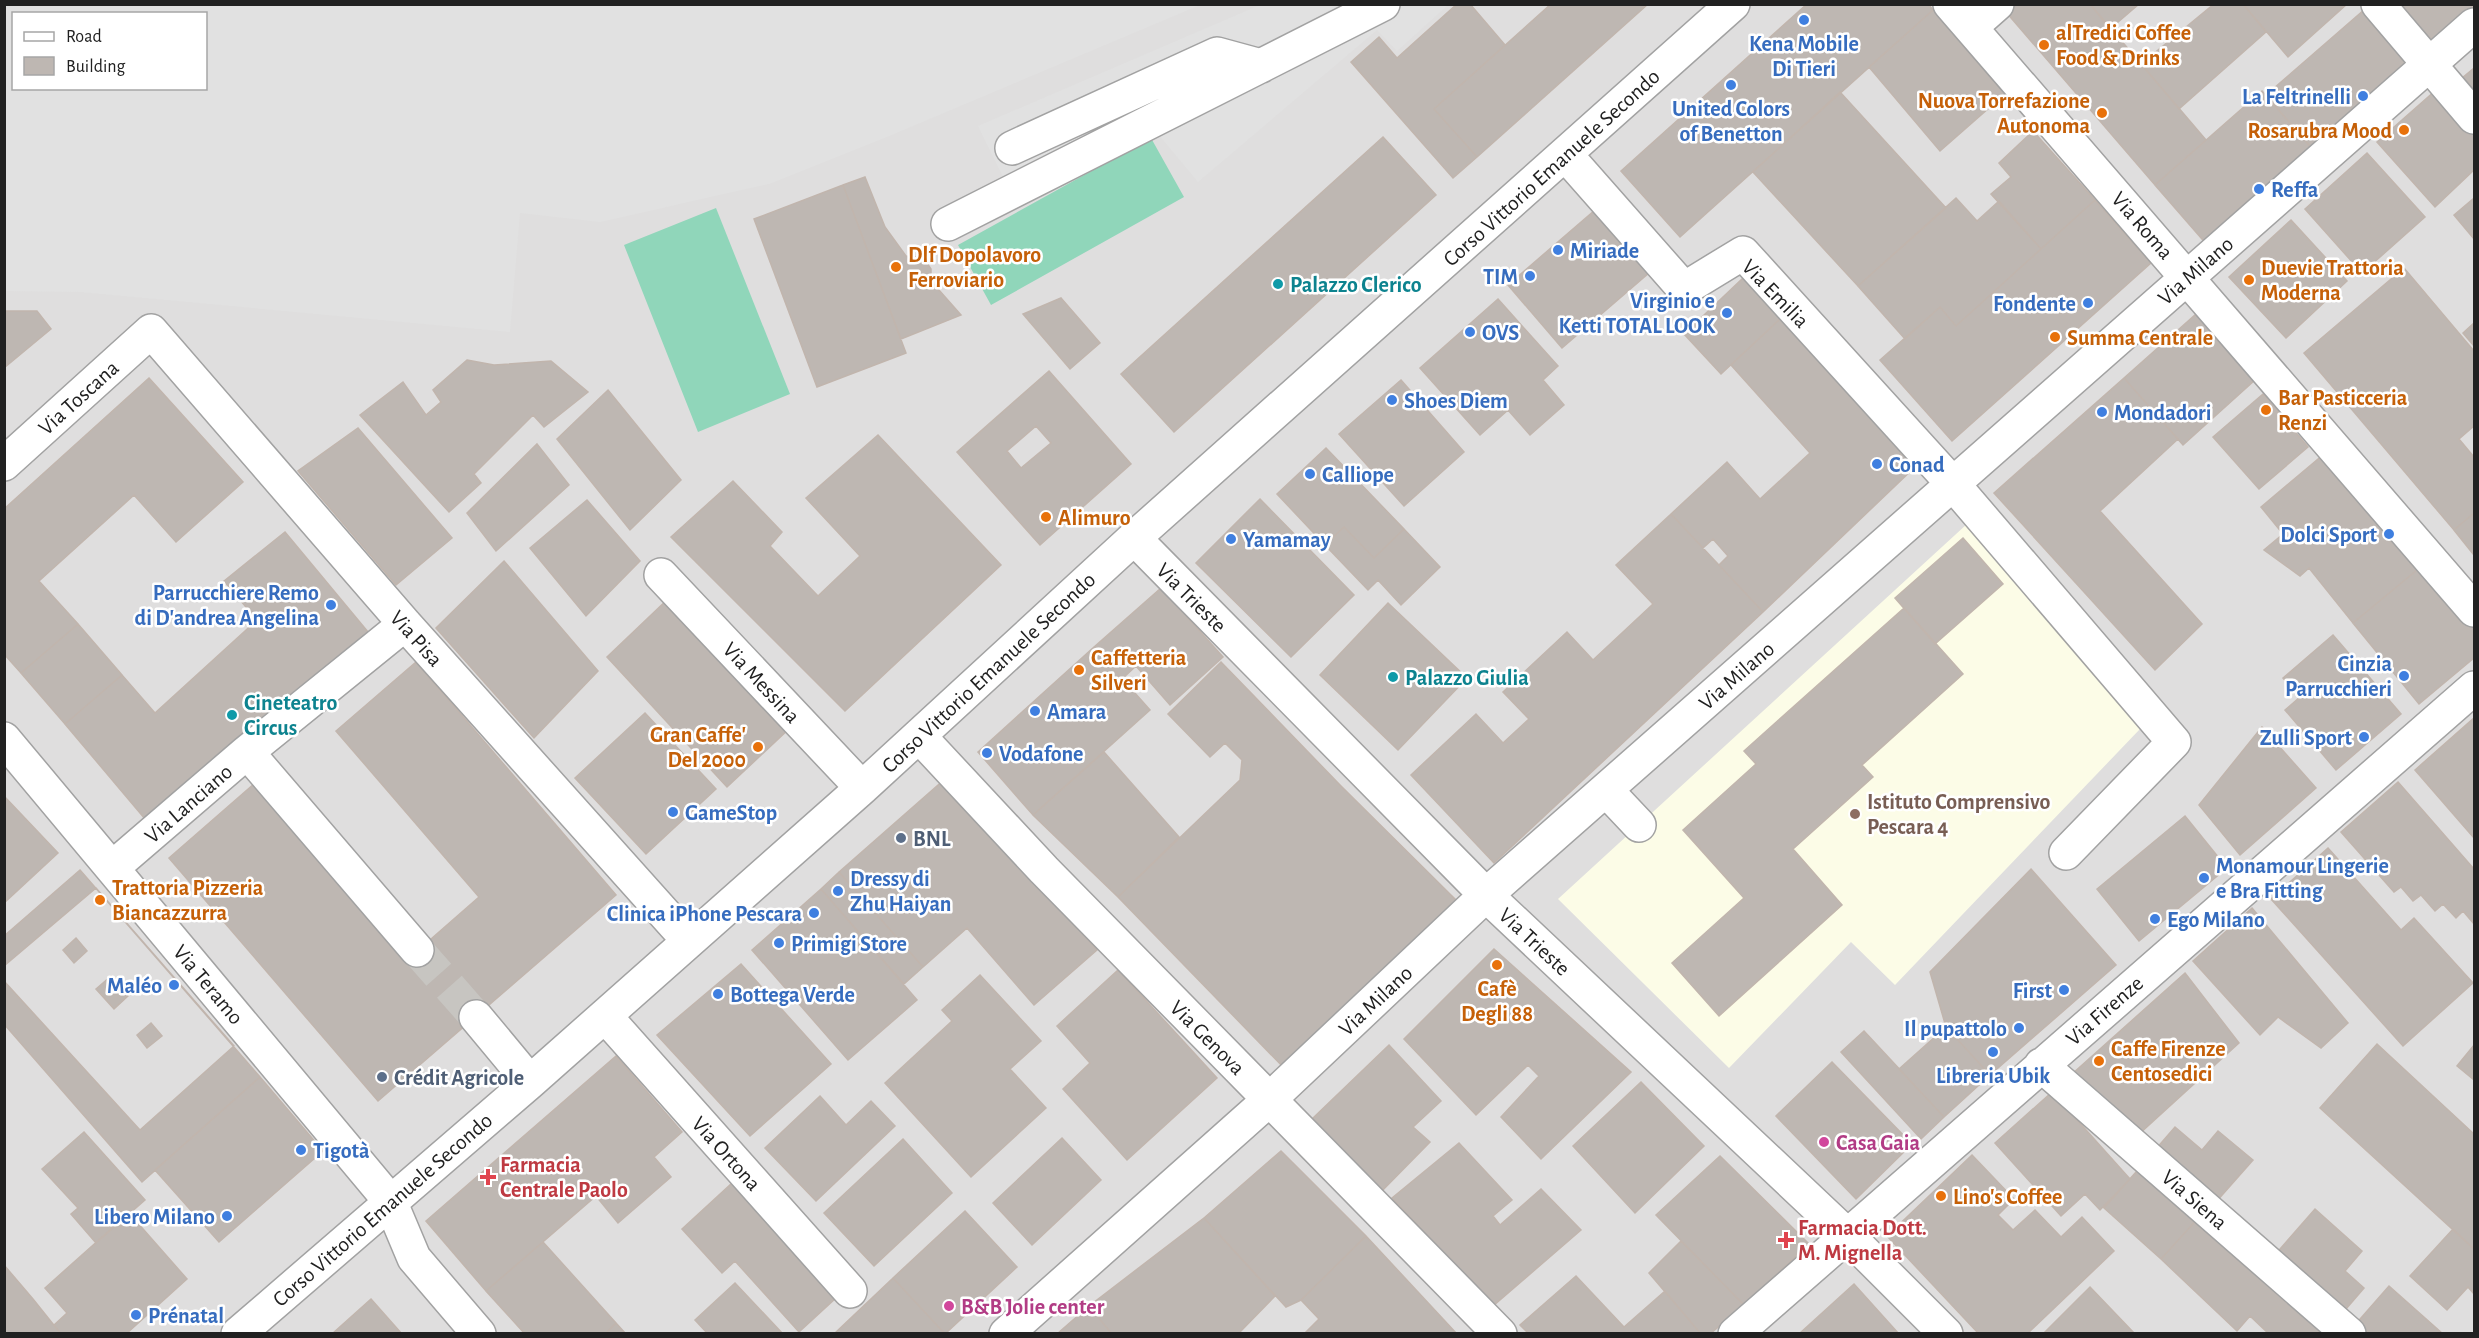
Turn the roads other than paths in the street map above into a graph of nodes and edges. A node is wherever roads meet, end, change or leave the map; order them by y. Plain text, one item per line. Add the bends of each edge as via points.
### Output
1 (1383, 4) edge
2 (1997, 4) edge
3 (2378, 4) edge
4 (1720, 9) edge
5 (1961, 16) edge
6 (2475, 25) edge
7 (2430, 64) junction
8 (1261, 66) junction
9 (2475, 117) edge
10 (1012, 148) dead end
11 (1566, 154) junction
12 (948, 224) dead end
13 (2187, 276) junction
14 (151, 330) joint
15 (4, 464) edge
16 (1953, 484) junction
17 (1134, 538) junction
18 (662, 575) dead end
19 (2475, 610) edge
20 (405, 624) junction
21 (2475, 688) edge
22 (920, 736) junction
23 (4, 739) edge
24 (247, 752) junction
25 (862, 788) junction
26 (1606, 790) junction
27 (1639, 825) dead end
28 (2067, 853) dead end
29 (112, 868) junction
30 (1486, 895) junction
31 (689, 941) junction
32 (417, 950) tunnel mouth
33 (605, 1016) junction
34 (476, 1017) tunnel mouth
35 (2041, 1065) junction
36 (530, 1082) junction
37 (1270, 1099) junction
38 (390, 1202) junction
39 (1847, 1235) junction
40 (850, 1291) dead end
41 (238, 1334) edge
42 (479, 1334) edge
43 (1006, 1334) edge
44 (1500, 1334) edge
45 (1735, 1334) edge
46 (1946, 1334) edge
47 (2349, 1334) edge

1 - 8 street
2 - 5 street
3 - 7 street
4 - 11 street, Corso Vittorio Emanuele Secondo
5 - 13 street, Via Roma
6 - 7 street, Via Milano
7 - 9 street
7 - 13 street, Via Milano
8 - 10 street via 1217,54
8 - 12 street
11 - 16 street, Via Emilia via 1684,289 1743,253
11 - 17 street, Corso Vittorio Emanuele Secondo
13 - 16 street, Via Milano
13 - 19 street, Via Roma
14 - 15 street, Via Toscana
14 - 20 street, Via Pisa
16 - 26 street, Via Milano
16 - 28 street via 2174,742
17 - 22 street, Corso Vittorio Emanuele Secondo
17 - 30 street, Via Trieste
18 - 25 street, Via Messina
20 - 24 street, Via Lanciano
20 - 31 street, Via Pisa
21 - 35 street, Via Firenze
22 - 25 street, Corso Vittorio Emanuele Secondo
22 - 37 street, Via Genova via 1044,870
23 - 29 street, Via Teramo
24 - 29 street, Via Lanciano
24 - 32 street
25 - 31 street, Corso Vittorio Emanuele Secondo
26 - 27 street
26 - 30 street, Via Milano
29 - 38 street, Via Teramo
30 - 37 street, Via Milano
30 - 39 street, Via Trieste
31 - 33 street, Corso Vittorio Emanuele Secondo
33 - 36 street, Corso Vittorio Emanuele Secondo
33 - 40 street, Via Ortona
34 - 36 street
35 - 39 street, Via Firenze
35 - 47 street, Via Siena
36 - 38 street, Corso Vittorio Emanuele Secondo
37 - 43 street, Via Milano
37 - 44 street, Via Genova
38 - 41 street, Corso Vittorio Emanuele Secondo
38 - 42 street, Via Teramo via 414,1258
39 - 45 street, Via Firenze
39 - 46 street, Via Trieste

